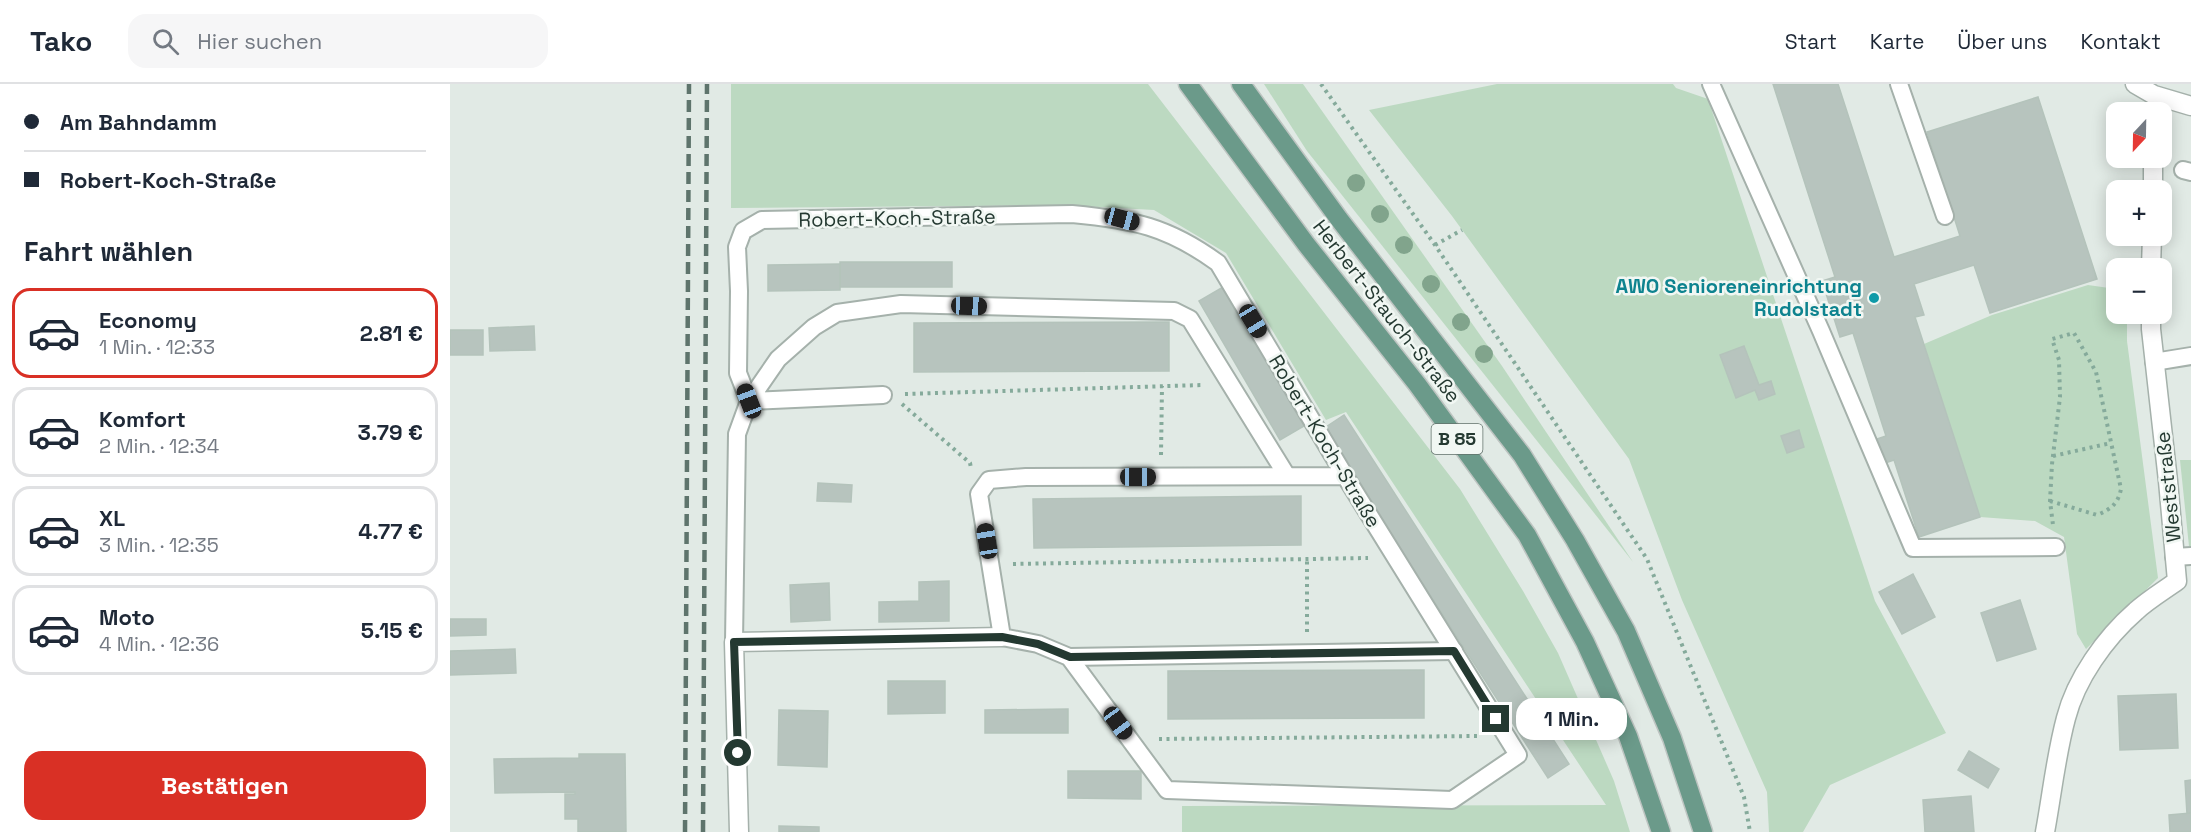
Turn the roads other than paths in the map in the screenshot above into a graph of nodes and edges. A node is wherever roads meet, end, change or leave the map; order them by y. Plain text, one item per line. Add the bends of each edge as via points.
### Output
1 (1188, 84) edge
2 (1241, 84) edge
3 (1711, 84) edge
4 (1899, 84) edge
5 (2135, 84) edge
6 (2152, 102) edge
7 (2172, 105) edge
8 (2191, 106) edge
9 (1945, 216) dead end
10 (2152, 324) edge
11 (2191, 356) edge
12 (2154, 363) junction
13 (883, 394) road end
14 (749, 401) junction
15 (1287, 476) junction
16 (1345, 476) junction
17 (2056, 547) road end
18 (2183, 556) edge
19 (1002, 637) junction
20 (734, 642) junction
21 (1454, 651) junction
22 (1070, 657) junction
23 (739, 832) edge
24 (1661, 832) edge
25 (1703, 832) edge
26 (2045, 832) edge

1 - 24 main road, Herbert-Stauch-Straße / B 85 via 1527,535 1590,652 1628,736
2 - 25 main road, Herbert-Stauch-Straße / B 85 via 1339,219 1522,455 1575,540 1626,631 1672,738
3 - 17 lane via 1913,548
4 - 9 lane
5 - 6 street
7 - 8 street
10 - 12 street, Weststraße
11 - 12 lane
12 - 18 street, Weststraße via 2168,481
13 - 14 lane
14 - 15 lane via 778,359 814,327 837,313 901,304 1174,311 1190,319
14 - 16 lane, Robert-Koch-Straße via 738,373 737,247 743,231 762,220 1072,214 1122,219 1161,230 1218,263
14 - 20 lane via 737,434
15 - 16 lane
15 - 19 lane via 989,480 979,494
16 - 21 lane, Robert-Koch-Straße
18 - 26 street, Weststraße via 2177,581 2135,611 2106,643 2080,682 2066,718
19 - 20 street
19 - 22 lane via 1038,644
20 - 23 street
21 - 22 lane
21 - 22 lane, Robert-Koch-Straße via 1518,755 1452,800 1167,790

